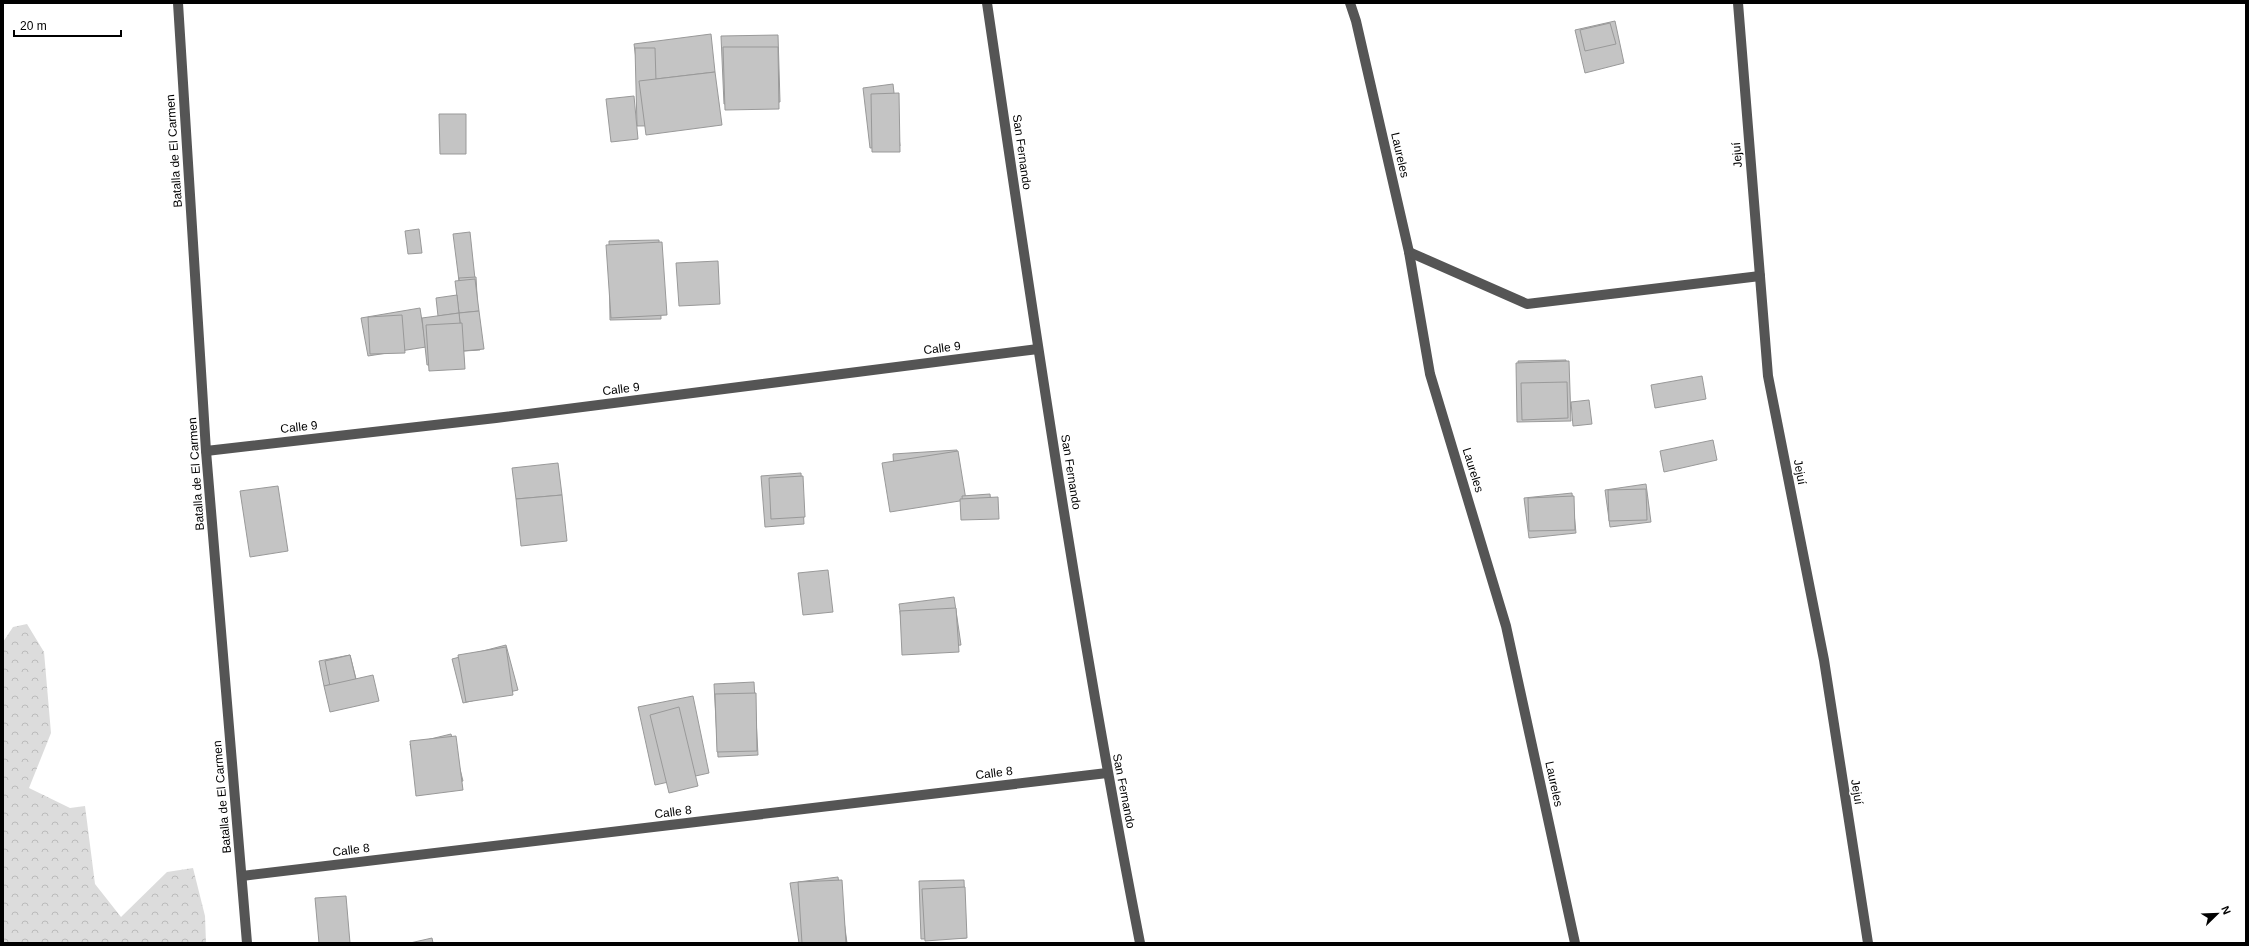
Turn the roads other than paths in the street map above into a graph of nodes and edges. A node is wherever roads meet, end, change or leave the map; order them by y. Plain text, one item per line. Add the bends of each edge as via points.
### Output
1 (178, 3) edge
2 (987, 3) edge
3 (1350, 3) edge
4 (1738, 3) edge
5 (1409, 252) junction
6 (1760, 276) junction
7 (1038, 349) junction
8 (206, 450) junction
9 (1107, 773) junction
10 (242, 876) junction
11 (247, 943) edge
12 (1140, 943) edge
13 (1575, 943) edge
14 (1868, 943) edge

1 - 8 street, Batalla de El Carmen
2 - 7 street, San Fernando
3 - 5 street, Laureles
4 - 6 street, Jejuí
5 - 6 street via 1526,304
5 - 13 street, Laureles via 1430,374 1506,626
6 - 14 street, Jejuí via 1768,376 1824,660
7 - 8 street, Calle 9 via 496,418
7 - 9 street, San Fernando
8 - 10 street, Batalla de El Carmen
9 - 10 street, Calle 8
9 - 12 street, San Fernando
10 - 11 street, Batalla de El Carmen

